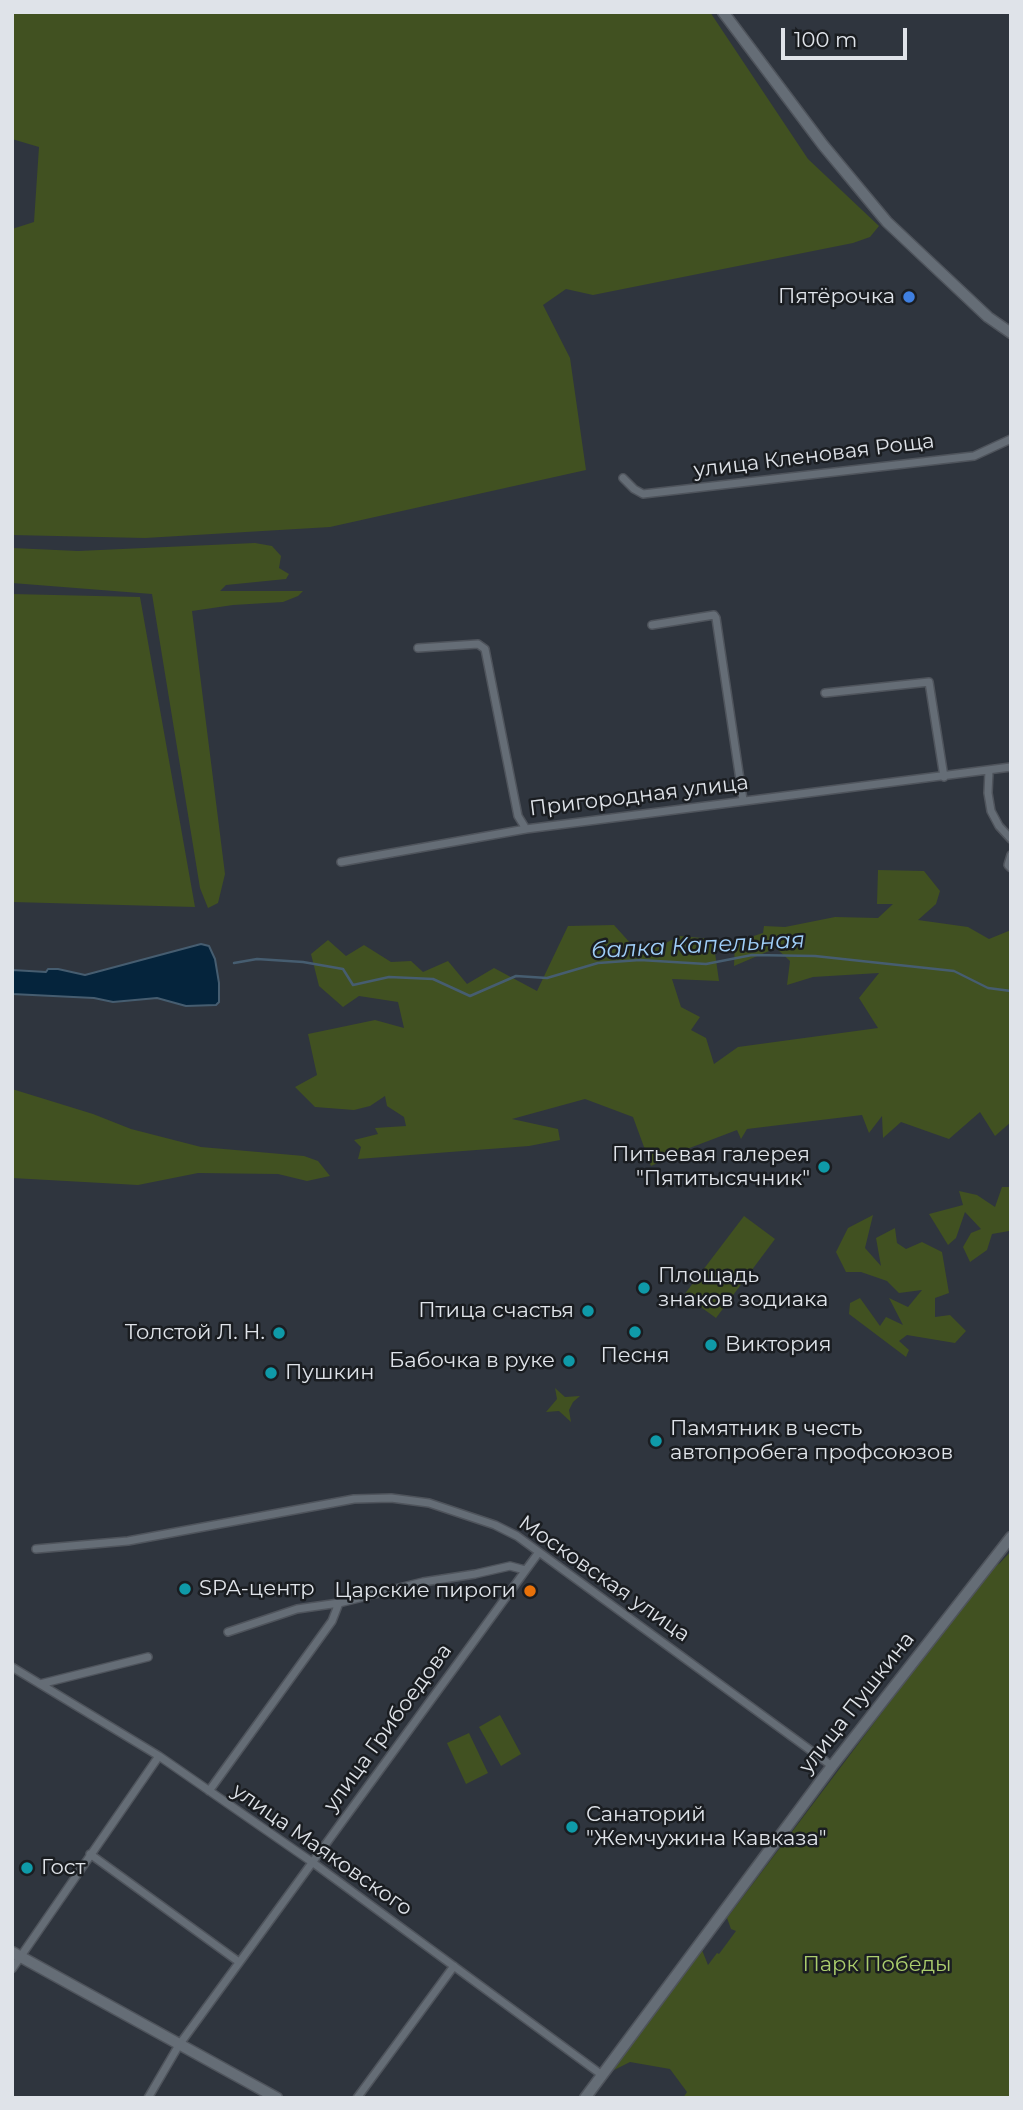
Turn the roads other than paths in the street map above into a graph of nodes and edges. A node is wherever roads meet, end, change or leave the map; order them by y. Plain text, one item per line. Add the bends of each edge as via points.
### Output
1 (723, 12) edge
2 (1011, 333) edge
3 (1011, 439) edge
4 (624, 478) dead end
5 (652, 625) dead end
6 (418, 648) dead end
7 (825, 693) dead end
8 (1011, 767) edge
9 (989, 771) junction
10 (944, 776) junction
11 (743, 800) junction
12 (526, 829) junction
13 (1011, 839) edge
14 (1011, 855) edge
15 (341, 862) dead end
16 (1011, 868) edge
17 (1011, 1536) edge
18 (36, 1549) dead end
19 (538, 1552) junction
20 (524, 1570) junction
21 (339, 1603) junction
22 (228, 1632) dead end
23 (148, 1657) dead end
24 (12, 1667) edge
25 (40, 1684) junction
26 (159, 1756) junction
27 (832, 1766) junction
28 (209, 1791) junction
29 (90, 1854) junction
30 (312, 1861) junction
31 (16, 1954) edge
32 (239, 1962) junction
33 (454, 1966) junction
34 (12, 1969) edge
35 (178, 2045) junction
36 (602, 2075) junction
37 (148, 2098) edge
38 (277, 2098) edge
39 (357, 2098) edge
40 (585, 2098) edge

1 - 2 street via 887,222
3 - 4 street, улица Кленовая Роща via 974,456 643,494
5 - 11 street via 716,618
6 - 12 street via 478,644 485,649 518,816
7 - 10 street via 929,682
8 - 9 street, Пригородная улица
9 - 10 street, Пригородная улица
9 - 13 street via 991,811
10 - 11 street, Пригородная улица
11 - 12 street, Пригородная улица
12 - 15 street, Пригородная улица
14 - 16 street via 1007,865
17 - 27 street, улица Пушкина
18 - 19 street, Московская улица via 128,1541 354,1499 391,1498 429,1503 495,1524
19 - 20 street, улица Грибоедова
19 - 27 street, Московская улица
20 - 21 street via 510,1566
20 - 30 street, улица Грибоедова
21 - 22 street via 297,1609
21 - 28 street via 332,1620
23 - 25 street
24 - 25 street, улица Маяковского
25 - 26 street, улица Маяковского
26 - 28 street, улица Маяковского
26 - 29 street
27 - 36 street, улица Пушкина
28 - 30 street, улица Маяковского
29 - 31 street
29 - 32 street
30 - 32 street, улица Грибоедова
30 - 33 street, улица Маяковского
31 - 34 street
31 - 35 street
32 - 35 street, улица Грибоедова
33 - 36 street, улица Маяковского
33 - 39 street
35 - 37 street, улица Грибоедова
35 - 38 street
36 - 40 street, улица Пушкина

